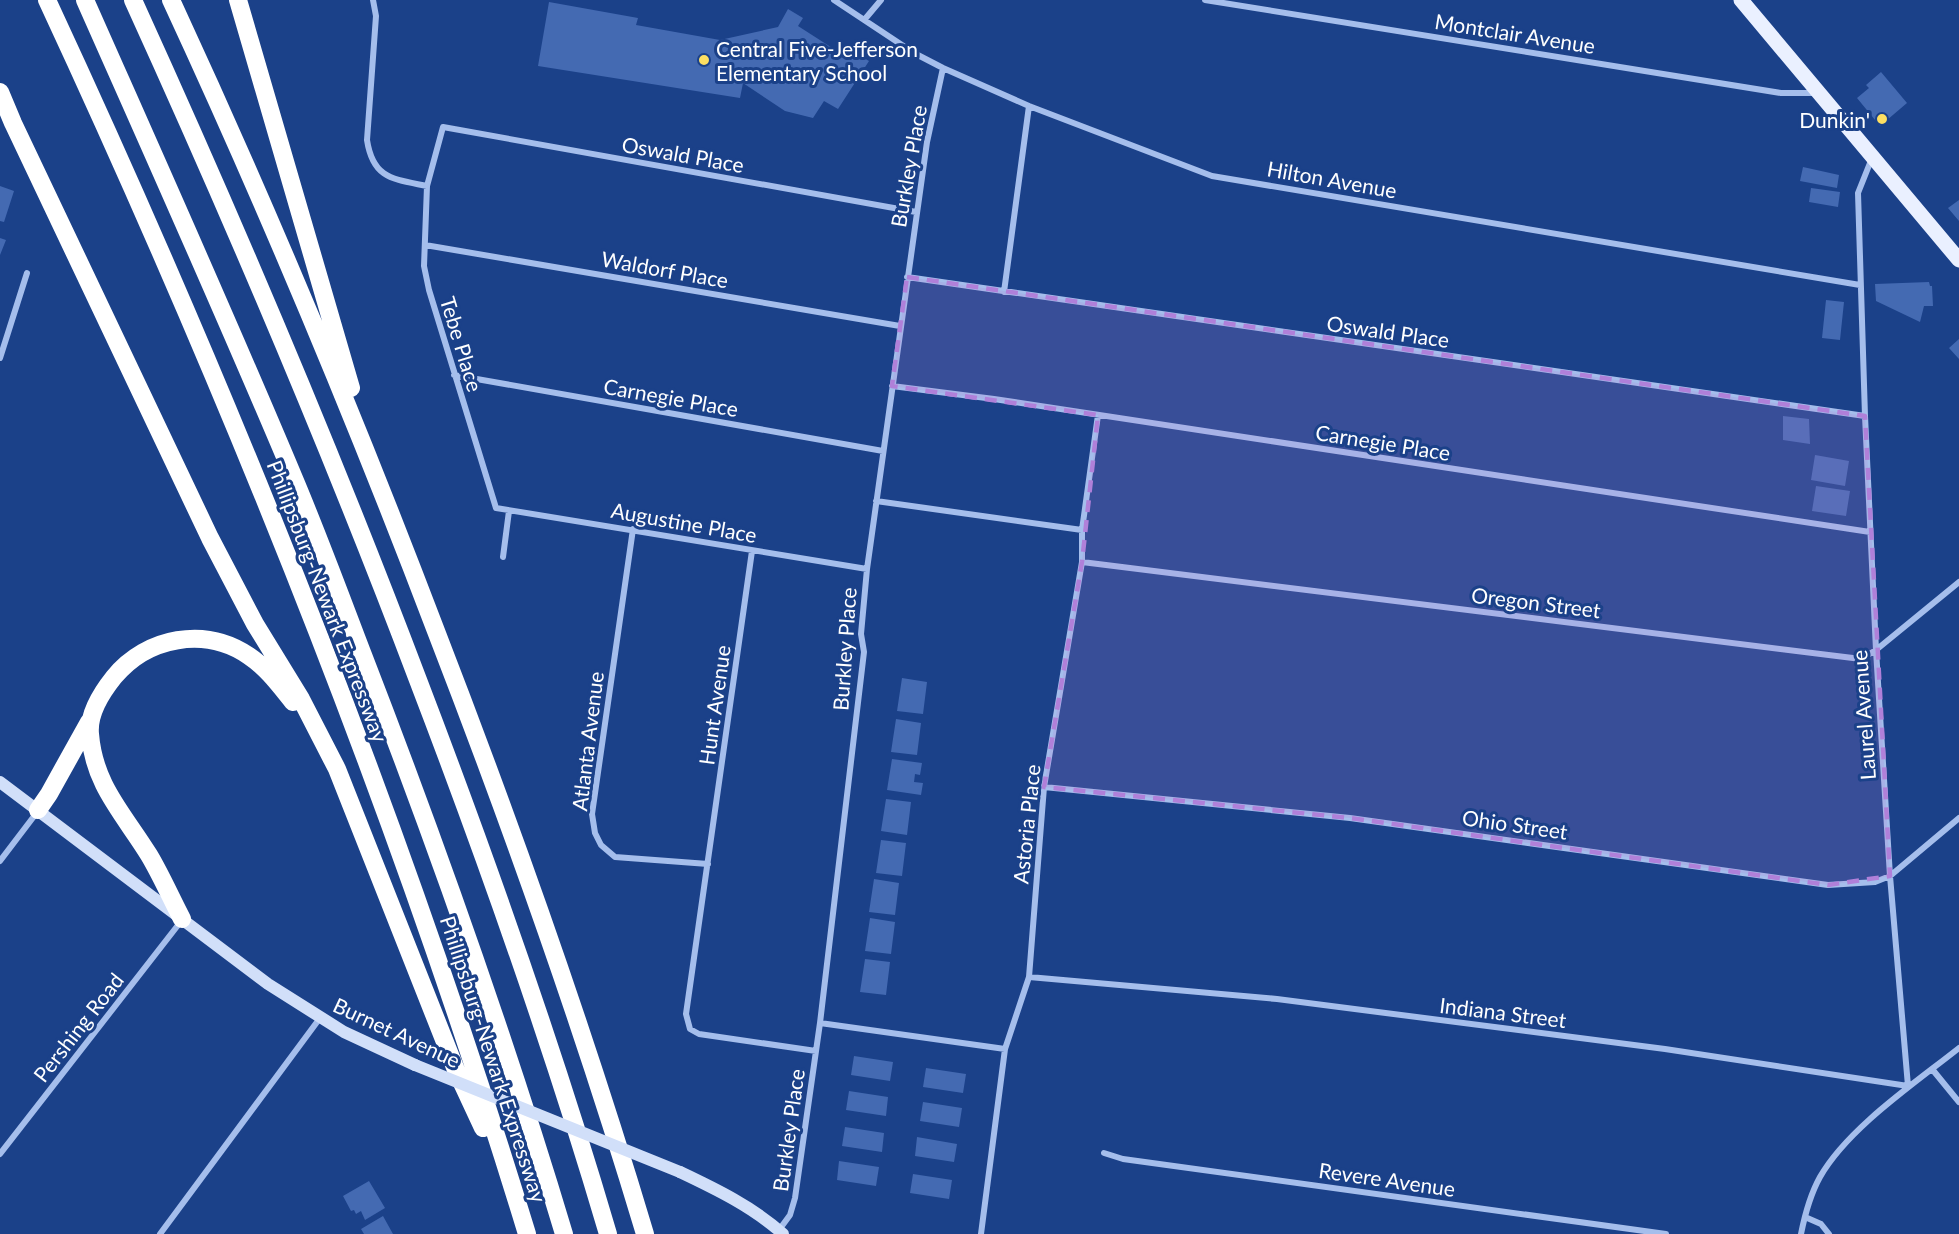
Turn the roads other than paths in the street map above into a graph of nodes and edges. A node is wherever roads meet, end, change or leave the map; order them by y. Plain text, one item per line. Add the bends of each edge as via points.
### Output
1 (47, 0) edge
2 (85, 0) edge
3 (133, 0) edge
4 (171, 0) edge
5 (238, 0) edge
6 (373, 0) edge
7 (834, 0) edge
8 (881, 0) edge
9 (1205, 0) edge
10 (1741, 0) edge
11 (1753, 0) edge
12 (1757, 18) junction
13 (865, 19) junction
14 (942, 68) junction
15 (0, 92) edge
16 (1819, 93) junction
17 (1029, 106) junction
18 (443, 127) joint
19 (1872, 157) junction
20 (427, 186) junction
21 (916, 212) junction
22 (424, 245) junction
23 (1959, 260) edge
24 (27, 273) dead end
25 (907, 277) junction
26 (1860, 285) junction
27 (1004, 292) junction
28 (900, 326) junction
29 (0, 358) edge
30 (454, 375) junction
31 (892, 386) junction
32 (1098, 415) junction
33 (1865, 417) junction
34 (883, 451) junction
35 (379, 485) junction
36 (876, 501) junction
37 (496, 508) joint
38 (508, 511) junction
39 (633, 529) junction
40 (1082, 530) junction
41 (1870, 532) junction
42 (752, 551) junction
43 (503, 557) dead end
44 (1082, 562) junction
45 (867, 569) junction
46 (1959, 582) edge
47 (1876, 650) junction
48 (89, 722) junction
49 (316, 727) junction
50 (0, 782) edge
51 (1044, 787) junction
52 (38, 810) junction
53 (1959, 818) edge
54 (0, 861) edge
55 (708, 864) junction
56 (1890, 876) junction
57 (182, 919) junction
58 (1029, 977) junction
59 (320, 1018) junction
60 (820, 1023) junction
61 (1959, 1048) edge
62 (1005, 1049) junction
63 (816, 1051) junction
64 (1932, 1069) junction
65 (1908, 1086) junction
66 (1959, 1102) edge
67 (1104, 1153) dead end
68 (0, 1154) edge
69 (516, 1197) junction
70 (1804, 1217) junction
71 (781, 1232) edge
72 (160, 1234) edge
73 (527, 1234) edge
74 (564, 1234) edge
75 (608, 1234) edge
76 (645, 1234) edge
77 (981, 1234) edge
78 (1666, 1234) edge
79 (1801, 1234) edge
80 (1829, 1234) edge

1 - 69 highway, Phillipsburg-Newark Expressway via 283,543 404,860
2 - 74 highway, Phillipsburg-Newark Expressway via 212,285 396,739 520,1094
3 - 75 highway via 282,338 402,638 532,993
4 - 35 highway via 261,200
5 - 35 highway
6 - 20 street via 376,16 369,152 387,177
7 - 13 street, Hilton Avenue
8 - 13 street
9 - 16 street, Montclair Avenue via 1781,93
10 - 12 main road
11 - 12 main road
12 - 16 main road
13 - 14 street, Hilton Avenue
14 - 17 street, Hilton Avenue
14 - 21 street, Burkley Place
15 - 49 highway via 210,538
16 - 19 main road
17 - 26 street, Hilton Avenue via 1212,176
17 - 27 street
18 - 20 street, Tebe Place
18 - 21 street, Oswald Place
19 - 23 main road
19 - 26 street, Laurel Avenue via 1858,193
20 - 22 street, Tebe Place
21 - 25 street, Burkley Place
22 - 28 street, Waldorf Place
22 - 30 street, Tebe Place via 429,290
24 - 29 street
25 - 27 street, Oswald Place
25 - 28 street, Burkley Place
26 - 33 street, Laurel Avenue
27 - 33 street, Oswald Place
28 - 31 street, Burkley Place
30 - 34 street, Carnegie Place
30 - 37 street, Tebe Place
31 - 32 street, Carnegie Place
31 - 34 street, Burkley Place
32 - 40 street, Astoria Place
32 - 41 street, Carnegie Place
33 - 41 street, Laurel Avenue
34 - 36 street, Burkley Place
35 - 76 highway via 506,816
36 - 40 street
36 - 45 street, Burkley Place
37 - 38 street, Augustine Place
38 - 39 street, Augustine Place
38 - 43 street
39 - 42 street, Augustine Place
39 - 55 street, Atlanta Avenue via 593,824 601,845 615,856
40 - 44 street, Astoria Place
41 - 47 street, Laurel Avenue
42 - 45 street, Augustine Place
42 - 55 street, Hunt Avenue
44 - 47 street, Oregon Street via 1861,659
44 - 51 street, Astoria Place
45 - 60 street, Burkley Place via 861,634 864,652
46 - 47 street, Oregon Street
47 - 56 street, Laurel Avenue
48 - 49 highway via 112,680 133,658 165,642 199,639 250,656
48 - 52 highway
48 - 57 highway via 100,779 117,811 149,855
49 - 69 highway via 341,778 456,1070
50 - 52 street, Burnet Avenue
51 - 56 street, Ohio Street via 1350,818 1828,885 1875,882
51 - 58 street, Astoria Place
52 - 54 street
52 - 57 street, Burnet Avenue
53 - 56 street, Ohio Street
55 - 63 street, Hunt Avenue via 686,1014 690,1029 699,1034
56 - 65 street, Laurel Avenue
57 - 59 street, Burnet Avenue
57 - 68 street, Pershing Road
58 - 62 street, Astoria Place
58 - 65 street, Indiana Street via 1277,999 1665,1049
59 - 71 street, Burnet Avenue, bridge via 415,1065 680,1172 724,1193
59 - 72 street
60 - 62 street
60 - 63 street, Burkley Place
61 - 64 street
62 - 77 street, Astoria Place
63 - 71 street, Burkley Place via 795,1198
64 - 65 street
64 - 66 street
65 - 70 street via 1831,1161
67 - 78 street, Revere Avenue via 1123,1159
69 - 73 highway, Phillipsburg-Newark Expressway
70 - 79 street
70 - 80 street via 1821,1224

